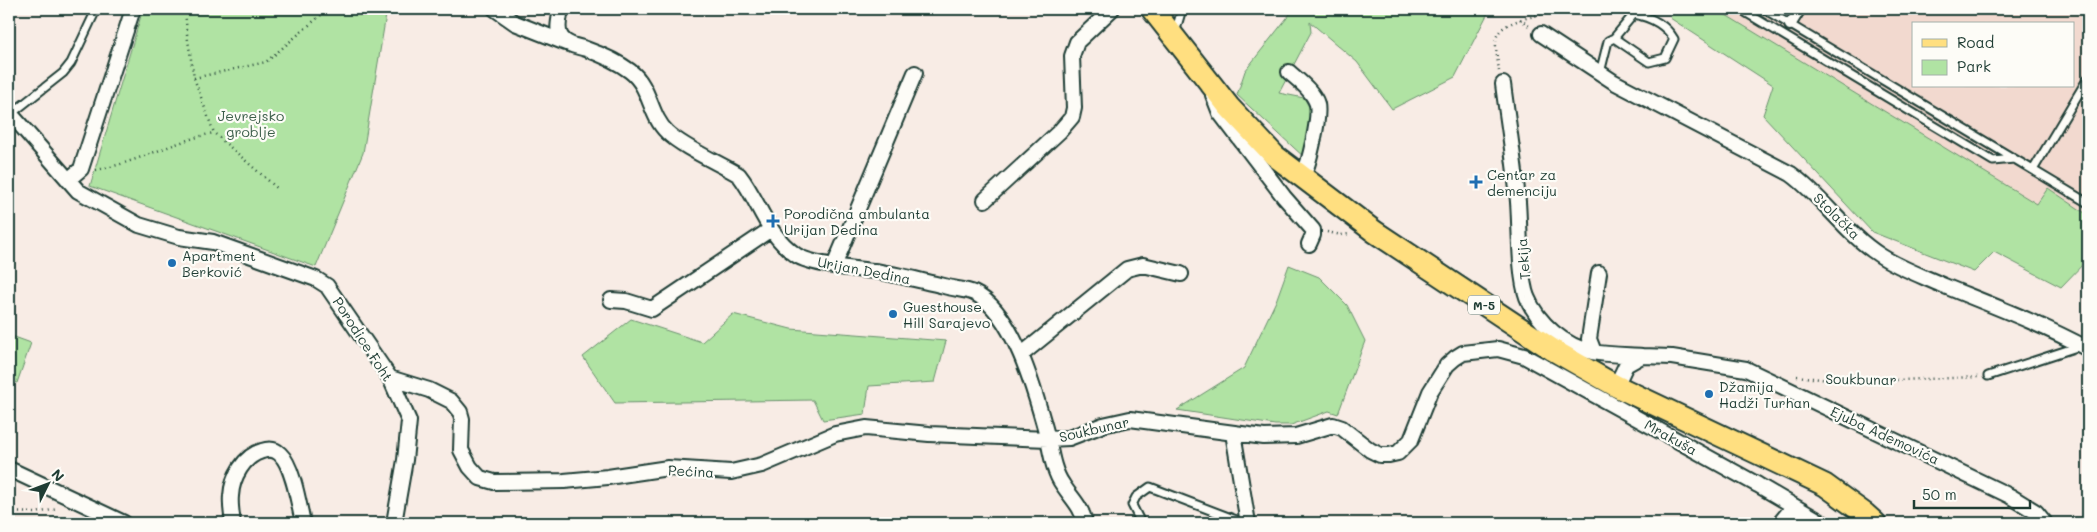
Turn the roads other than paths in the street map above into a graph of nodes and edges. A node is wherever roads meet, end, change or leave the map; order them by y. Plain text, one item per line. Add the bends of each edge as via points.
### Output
1 (134, 9) edge
2 (495, 9) edge
3 (561, 9) edge
4 (1112, 9) edge
5 (1152, 9) edge
6 (1182, 9) edge
7 (1740, 9) edge
8 (1764, 9) edge
9 (1800, 9) edge
10 (96, 10) edge
11 (1790, 25) junction
12 (1541, 34) dead end
13 (1174, 36) junction
14 (1614, 38) junction
15 (566, 43) junction
16 (915, 72) dead end
17 (1289, 72) dead end
18 (1600, 73) junction
19 (2088, 78) edge
20 (1207, 80) junction
21 (1503, 84) road end
22 (10, 113) edge
23 (2014, 159) junction
24 (2033, 170) junction
25 (72, 176) junction
26 (1303, 177) junction
27 (985, 200) dead end
28 (2088, 203) edge
29 (771, 229) junction
30 (1309, 244) dead end
31 (834, 266) junction
32 (1599, 273) dead end
33 (1181, 274) dead end
34 (611, 300) dead end
35 (2084, 347) edge
36 (1594, 352) junction
37 (1021, 355) junction
38 (1642, 356) junction
39 (1549, 359) junction
40 (1988, 376) road end
41 (390, 378) junction
42 (1616, 386) junction
43 (1233, 433) junction
44 (1048, 439) junction
45 (9, 469) edge
46 (1794, 506) junction
47 (1866, 520) edge
48 (1140, 521) dead end
49 (124, 523) edge
50 (233, 523) edge
51 (303, 523) edge
52 (394, 523) edge
53 (1085, 523) edge
54 (1244, 523) edge
55 (1248, 523) edge
56 (1780, 523) edge
57 (1823, 523) edge
58 (2045, 523) edge

1 - 25 street via 80,169
2 - 15 street, Urijan Dedina via 515,23
3 - 15 street via 558,27
4 - 27 street via 1077,42 1072,56 1072,117
5 - 13 main road, M-5
6 - 13 lane
7 - 23 lane via 1993,160
8 - 11 lane
9 - 11 street
10 - 22 lane via 71,64
11 - 23 lane
12 - 18 street, Stolačka
13 - 20 main road, M-5
14 - 14 lane via 1649,62 1665,58 1674,39 1668,30 1647,17 1634,14
14 - 18 lane via 1608,41
15 - 29 street, Urijan Dedina via 587,49 630,71 643,85 654,113 667,132 739,175
16 - 31 street
17 - 26 street via 1311,92 1317,104 1317,120
18 - 35 street, Stolačka via 1791,174 1867,247 1882,256
19 - 24 lane
20 - 26 main road, M-5 via 1275,156
20 - 30 street via 1220,113 1312,230
21 - 36 street, Tekija via 1517,184 1527,296 1535,313 1555,334 1576,347
22 - 25 street, Porodice Foht
23 - 24 lane
24 - 28 lane
25 - 41 street, Porodice Foht via 78,191 139,225 179,237 213,242 328,286
26 - 39 main road, M-5
29 - 31 street, Urijan Dedina via 798,256
29 - 34 street via 652,308
31 - 37 street, Urijan Dedina via 885,272 974,294 1002,319
32 - 36 street via 1589,339
33 - 37 street via 1143,265 1127,269
35 - 40 lane
36 - 38 street, Tekija
37 - 44 street, Urijan Dedina
38 - 42 street via 1626,365
38 - 58 street, Ejuba Ademovića via 1672,357 1746,369 2010,496 2036,512
39 - 42 main road, M-5
39 - 43 street, Soukbunar via 1498,350 1463,353 1447,365 1436,381 1410,440 1398,454 1380,455 1342,428 1333,426 1286,437
39 - 46 street, Mrakuša
41 - 44 street, Pećina via 429,390 451,401 460,412 461,450 470,467 480,478 494,482 608,478 668,468 731,472 762,465 835,434 866,428
41 - 52 street, Porodice Foht via 409,421
42 - 47 main road, M-5 via 1825,485
43 - 44 street, Soukbunar via 1130,419 1068,438
43 - 55 street
44 - 53 street, Soukbunar via 1061,484 1077,502
45 - 49 street
46 - 56 street
46 - 57 street, Mrakuša
48 - 54 lane via 1132,505 1136,497 1150,487
50 - 51 street via 231,496 236,478 244,462 255,453 269,449 279,452 287,462

